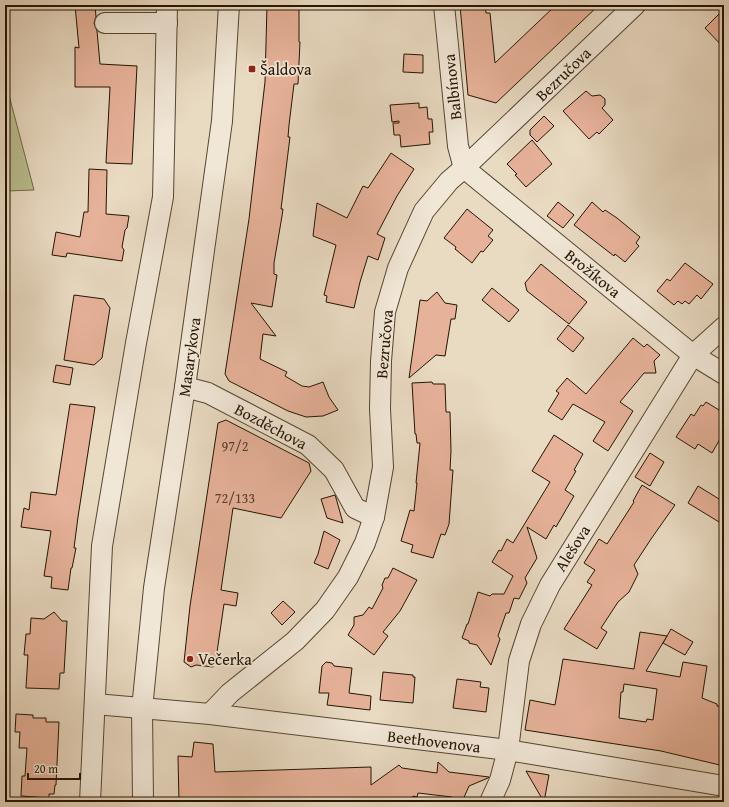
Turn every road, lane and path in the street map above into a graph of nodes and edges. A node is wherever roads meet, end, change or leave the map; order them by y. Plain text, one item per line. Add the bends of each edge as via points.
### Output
1 (229, 5) edge
2 (444, 5) edge
3 (635, 5) edge
4 (167, 14) edge
5 (105, 23) dead end
6 (464, 168) junction
7 (724, 326) edge
8 (694, 355) junction
9 (724, 374) edge
10 (185, 387) junction
11 (374, 517) junction
12 (95, 704) junction
13 (142, 709) junction
14 (210, 714) junction
15 (508, 750) junction
16 (724, 786) edge
17 (90, 802) edge
18 (143, 802) edge
19 (490, 802) edge

1 - 10 street, Masarykova via 222,121
2 - 6 street, Balbínova via 458,146
3 - 6 street, Bezručova
4 - 5 street
4 - 12 street via 162,197 102,546
6 - 8 street, Brožíkova
6 - 11 street, Bezručova via 448,181 424,211 398,268 385,312 380,408 384,467
7 - 8 street, Alešova
8 - 9 street, Brožíkova
8 - 15 street, Alešova via 550,585 531,624 519,662
10 - 11 street, Bozděchova via 208,392 308,445 334,470 355,508
10 - 13 street, Masarykova via 154,588
11 - 14 street, Bezručova via 365,543 348,577 325,610 295,641 230,693
12 - 13 street
12 - 17 street
13 - 14 street, Beethovenova
13 - 18 street, Masarykova
14 - 15 street, Beethovenova
15 - 16 street, Beethovenova
15 - 19 street, Alešova via 500,780

